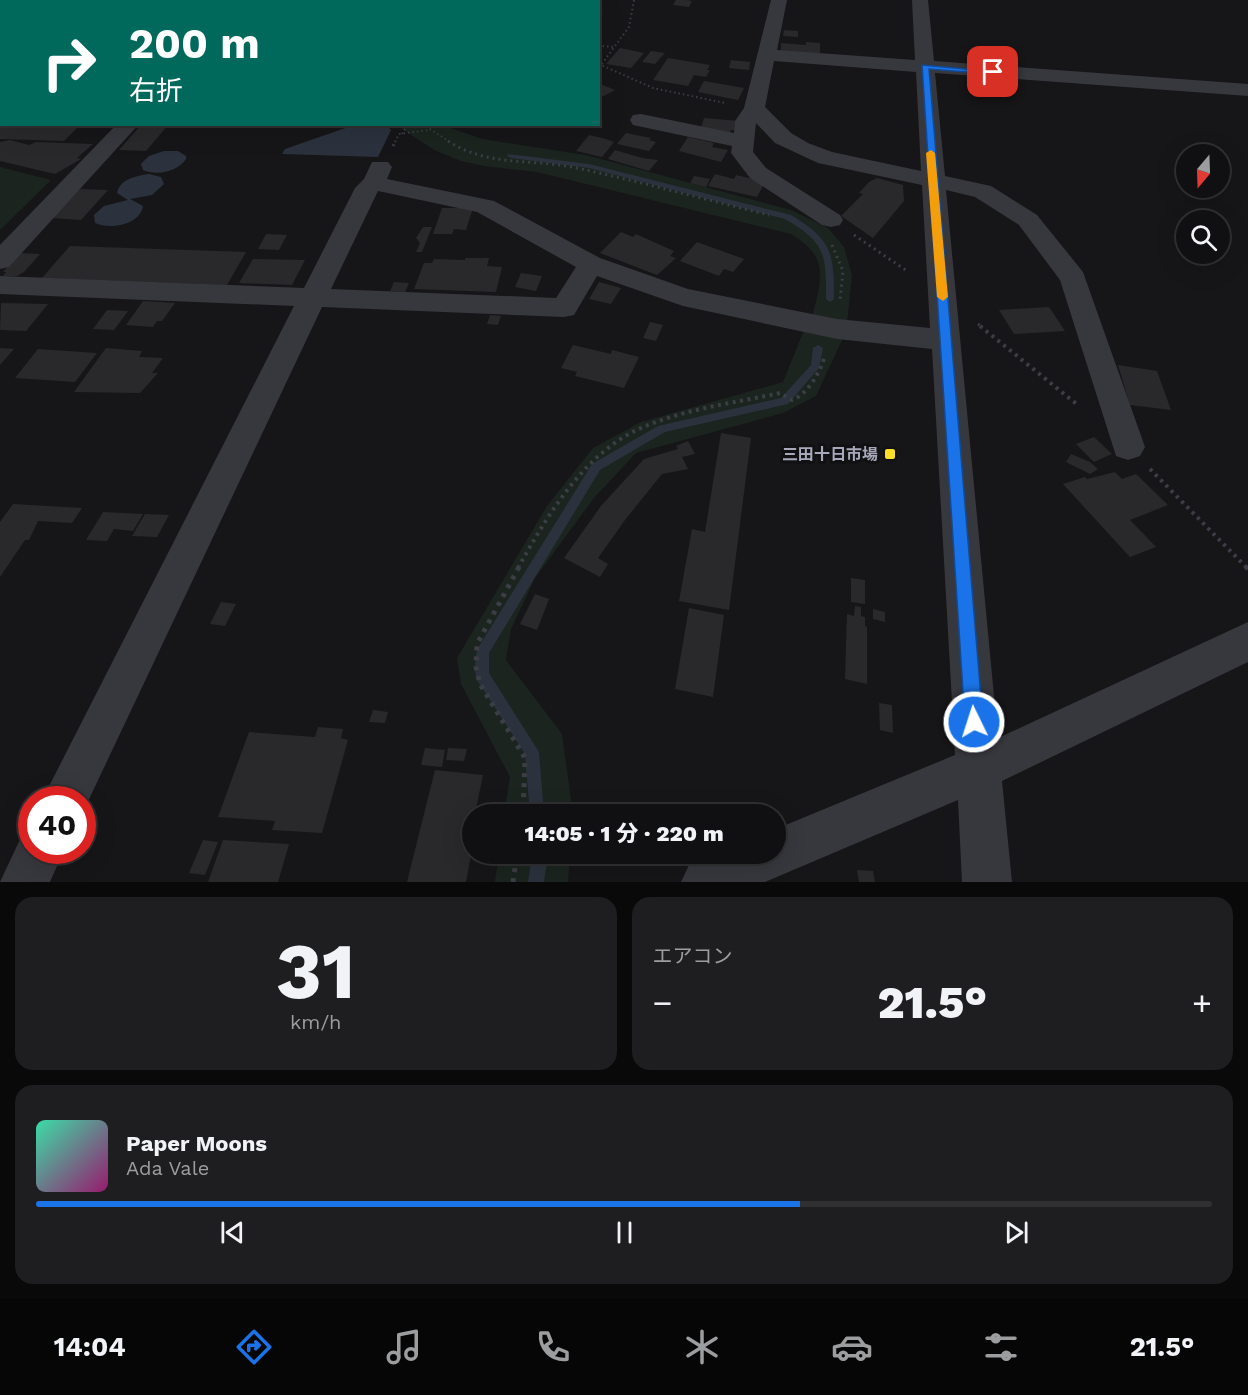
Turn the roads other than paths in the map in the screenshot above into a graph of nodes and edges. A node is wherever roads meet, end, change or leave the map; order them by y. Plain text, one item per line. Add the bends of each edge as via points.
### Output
1 (779, 0) edge
2 (921, 0) edge
3 (765, 54) junction
4 (925, 67) junction
5 (1248, 90) edge
6 (754, 108) junction
7 (641, 120) dead end
8 (127, 126) edge
9 (743, 142) junction
10 (932, 178) junction
11 (830, 229) road end
12 (0, 261) edge
13 (591, 264) junction
14 (0, 285) edge
15 (315, 296) junction
16 (945, 340) junction
17 (1128, 447) road end
18 (1248, 641) edge
19 (978, 770) junction
20 (73, 786) edge
21 (786, 849) edge
22 (33, 864) edge
23 (749, 864) edge
24 (25, 882) edge
25 (706, 882) edge
26 (987, 882) edge

1 - 3 street
2 - 4 street
3 - 4 street
3 - 6 street
4 - 5 street
4 - 10 street
6 - 9 street via 746,121
6 - 10 street via 783,138 800,148 826,158
7 - 9 street
8 - 12 street
9 - 11 street via 742,153 758,173
10 - 16 street
10 - 17 street via 983,191 1028,220 1073,278
13 - 15 street via 564,308
13 - 15 street via 485,206 377,175
13 - 16 street via 683,297 834,328
14 - 15 street
15 - 20 street
16 - 19 street
18 - 19 street
19 - 21 street
19 - 26 street
22 - 24 street
23 - 25 street

